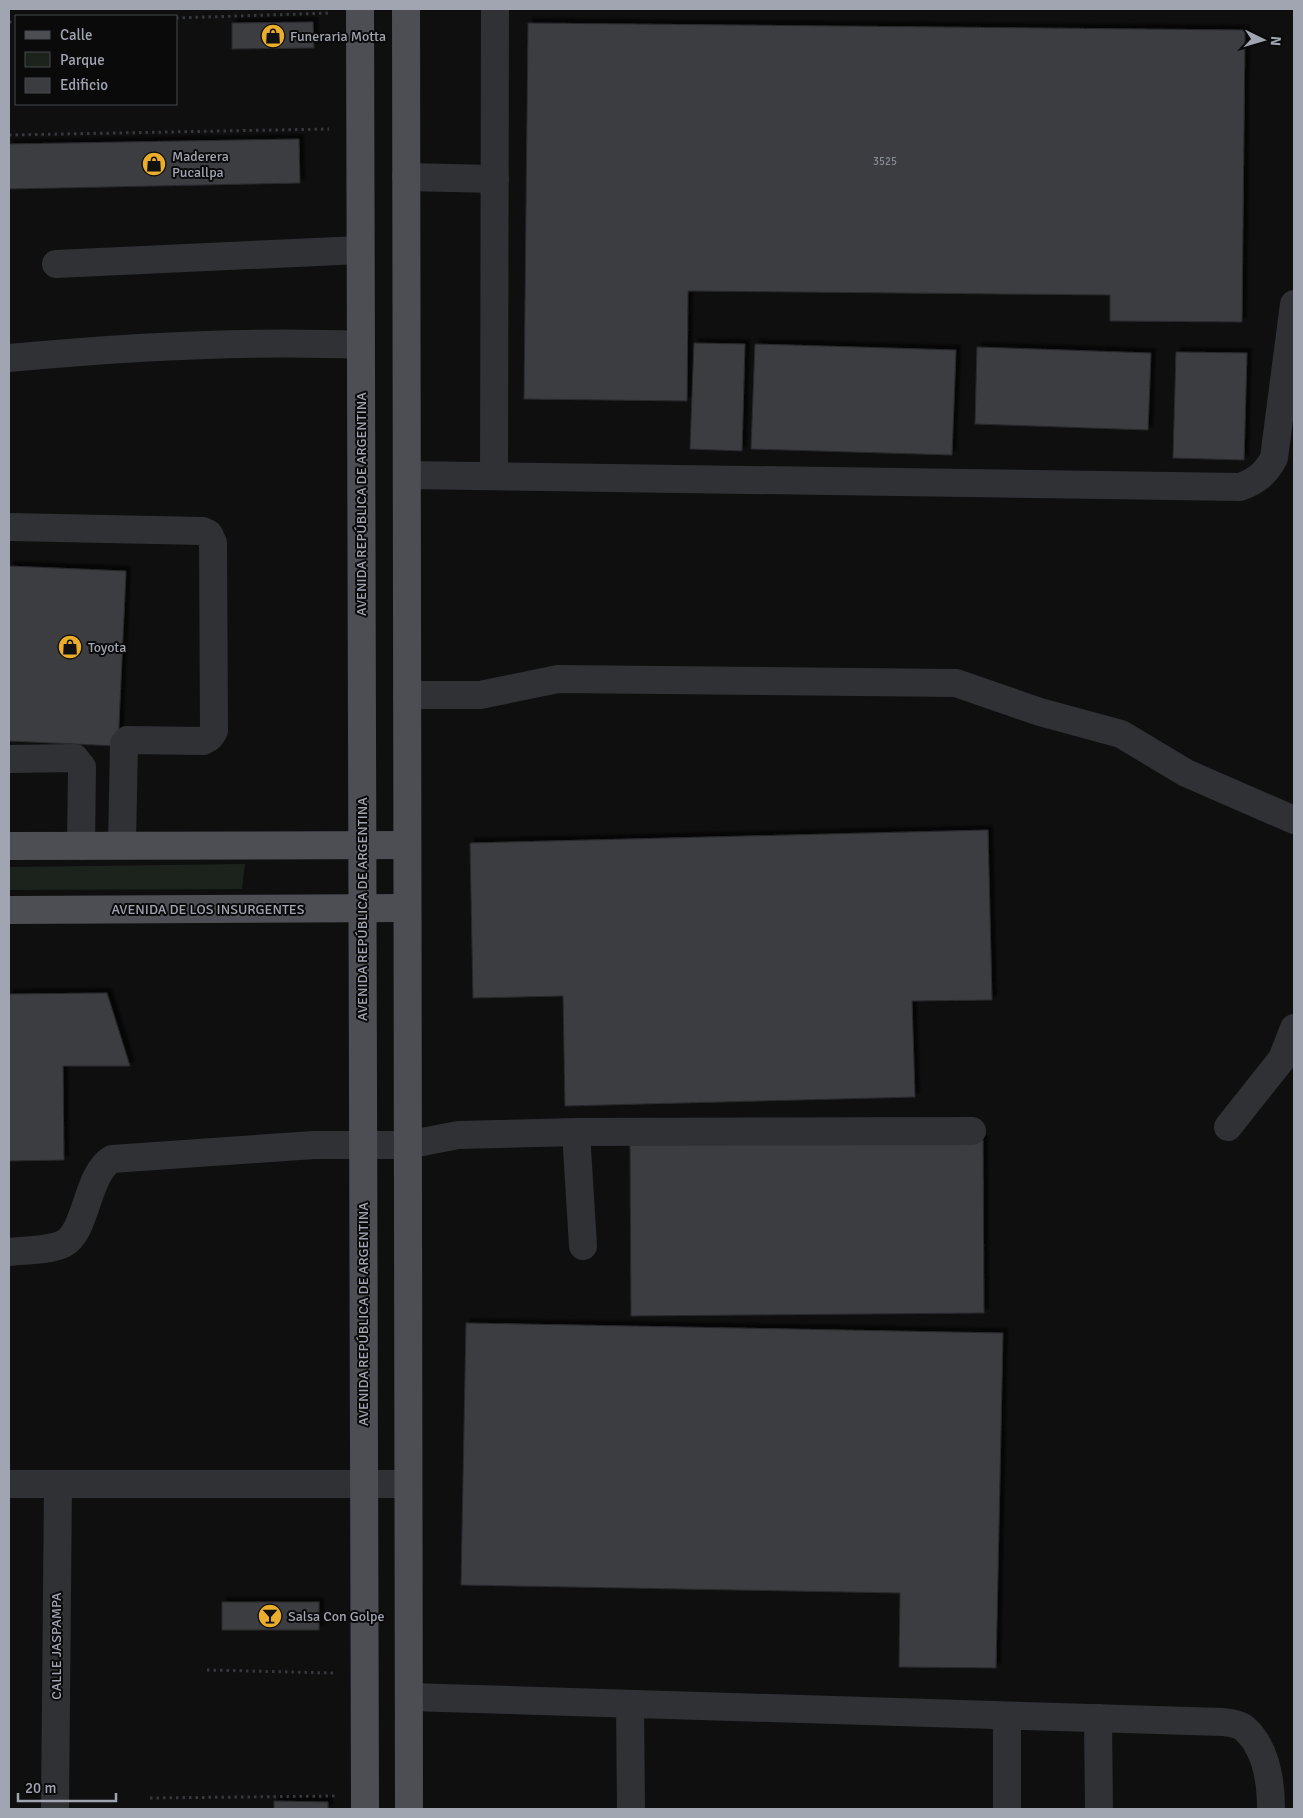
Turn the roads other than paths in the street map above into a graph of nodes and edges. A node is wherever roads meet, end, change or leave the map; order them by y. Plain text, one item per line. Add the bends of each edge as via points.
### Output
1 (406, 9) edge
2 (496, 9) edge
3 (360, 10) edge
4 (406, 177) junction
5 (495, 178) junction
6 (360, 250) junction
7 (56, 264) dead end
8 (1294, 304) edge
9 (361, 345) junction
10 (9, 358) edge
11 (407, 475) junction
12 (494, 476) junction
13 (9, 527) edge
14 (407, 695) junction
15 (9, 759) edge
16 (1294, 820) edge
17 (122, 845) junction
18 (362, 845) junction
19 (407, 845) junction
20 (9, 846) edge
21 (82, 846) junction
22 (362, 908) junction
23 (408, 908) junction
24 (9, 910) edge
25 (1294, 1028) edge
26 (1228, 1127) dead end
27 (972, 1131) dead end
28 (576, 1132) junction
29 (407, 1145) junction
30 (363, 1146) junction
31 (583, 1246) dead end
32 (9, 1252) edge
33 (9, 1484) edge
34 (58, 1484) junction
35 (364, 1484) junction
36 (408, 1484) junction
37 (408, 1697) junction
38 (630, 1704) junction
39 (1007, 1716) junction
40 (1098, 1718) junction
41 (364, 1803) edge
42 (55, 1809) edge
43 (409, 1809) edge
44 (630, 1809) edge
45 (1007, 1809) edge
46 (1099, 1809) edge
47 (1271, 1809) edge

1 - 4 main road
2 - 5 street
3 - 6 main road, AVENIDA REPÚBLICA DE ARGENTINA
4 - 5 street
4 - 11 main road
5 - 12 street
6 - 7 street
6 - 9 main road, AVENIDA REPÚBLICA DE ARGENTINA
8 - 12 street via 1274,458 1259,478 1240,486
9 - 10 street via 302,342 114,348
9 - 18 main road, AVENIDA REPÚBLICA DE ARGENTINA
11 - 12 street
11 - 14 main road
13 - 17 street via 203,531 209,534 213,543 214,731 203,741 127,740 124,744
14 - 16 street via 480,695 558,679 956,683 1040,712 1121,734 1186,773
14 - 19 main road
15 - 21 street via 75,758 80,762
17 - 18 main road
17 - 21 main road
18 - 19 main road
18 - 22 main road, AVENIDA REPÚBLICA DE ARGENTINA
19 - 23 main road
20 - 21 main road
22 - 23 main road, AVENIDA DE LOS INSURGENTES
22 - 24 main road, AVENIDA DE LOS INSURGENTES
22 - 30 main road, AVENIDA REPÚBLICA DE ARGENTINA
23 - 29 main road
25 - 26 street via 1282,1059
27 - 28 street
28 - 29 street via 458,1135
28 - 31 street
29 - 30 street
29 - 36 main road
30 - 32 street via 314,1145 112,1159 101,1168 72,1238 62,1245
30 - 35 main road, AVENIDA REPÚBLICA DE ARGENTINA
33 - 34 street
34 - 35 street
34 - 42 street, CALLE JASPAMPA
35 - 36 street
35 - 41 main road, AVENIDA REPÚBLICA DE ARGENTINA
36 - 37 main road
37 - 38 street
37 - 43 main road
38 - 39 street
38 - 44 street
39 - 40 street
39 - 45 street
40 - 46 street
40 - 47 street via 1223,1722 1244,1727 1260,1749 1271,1786

